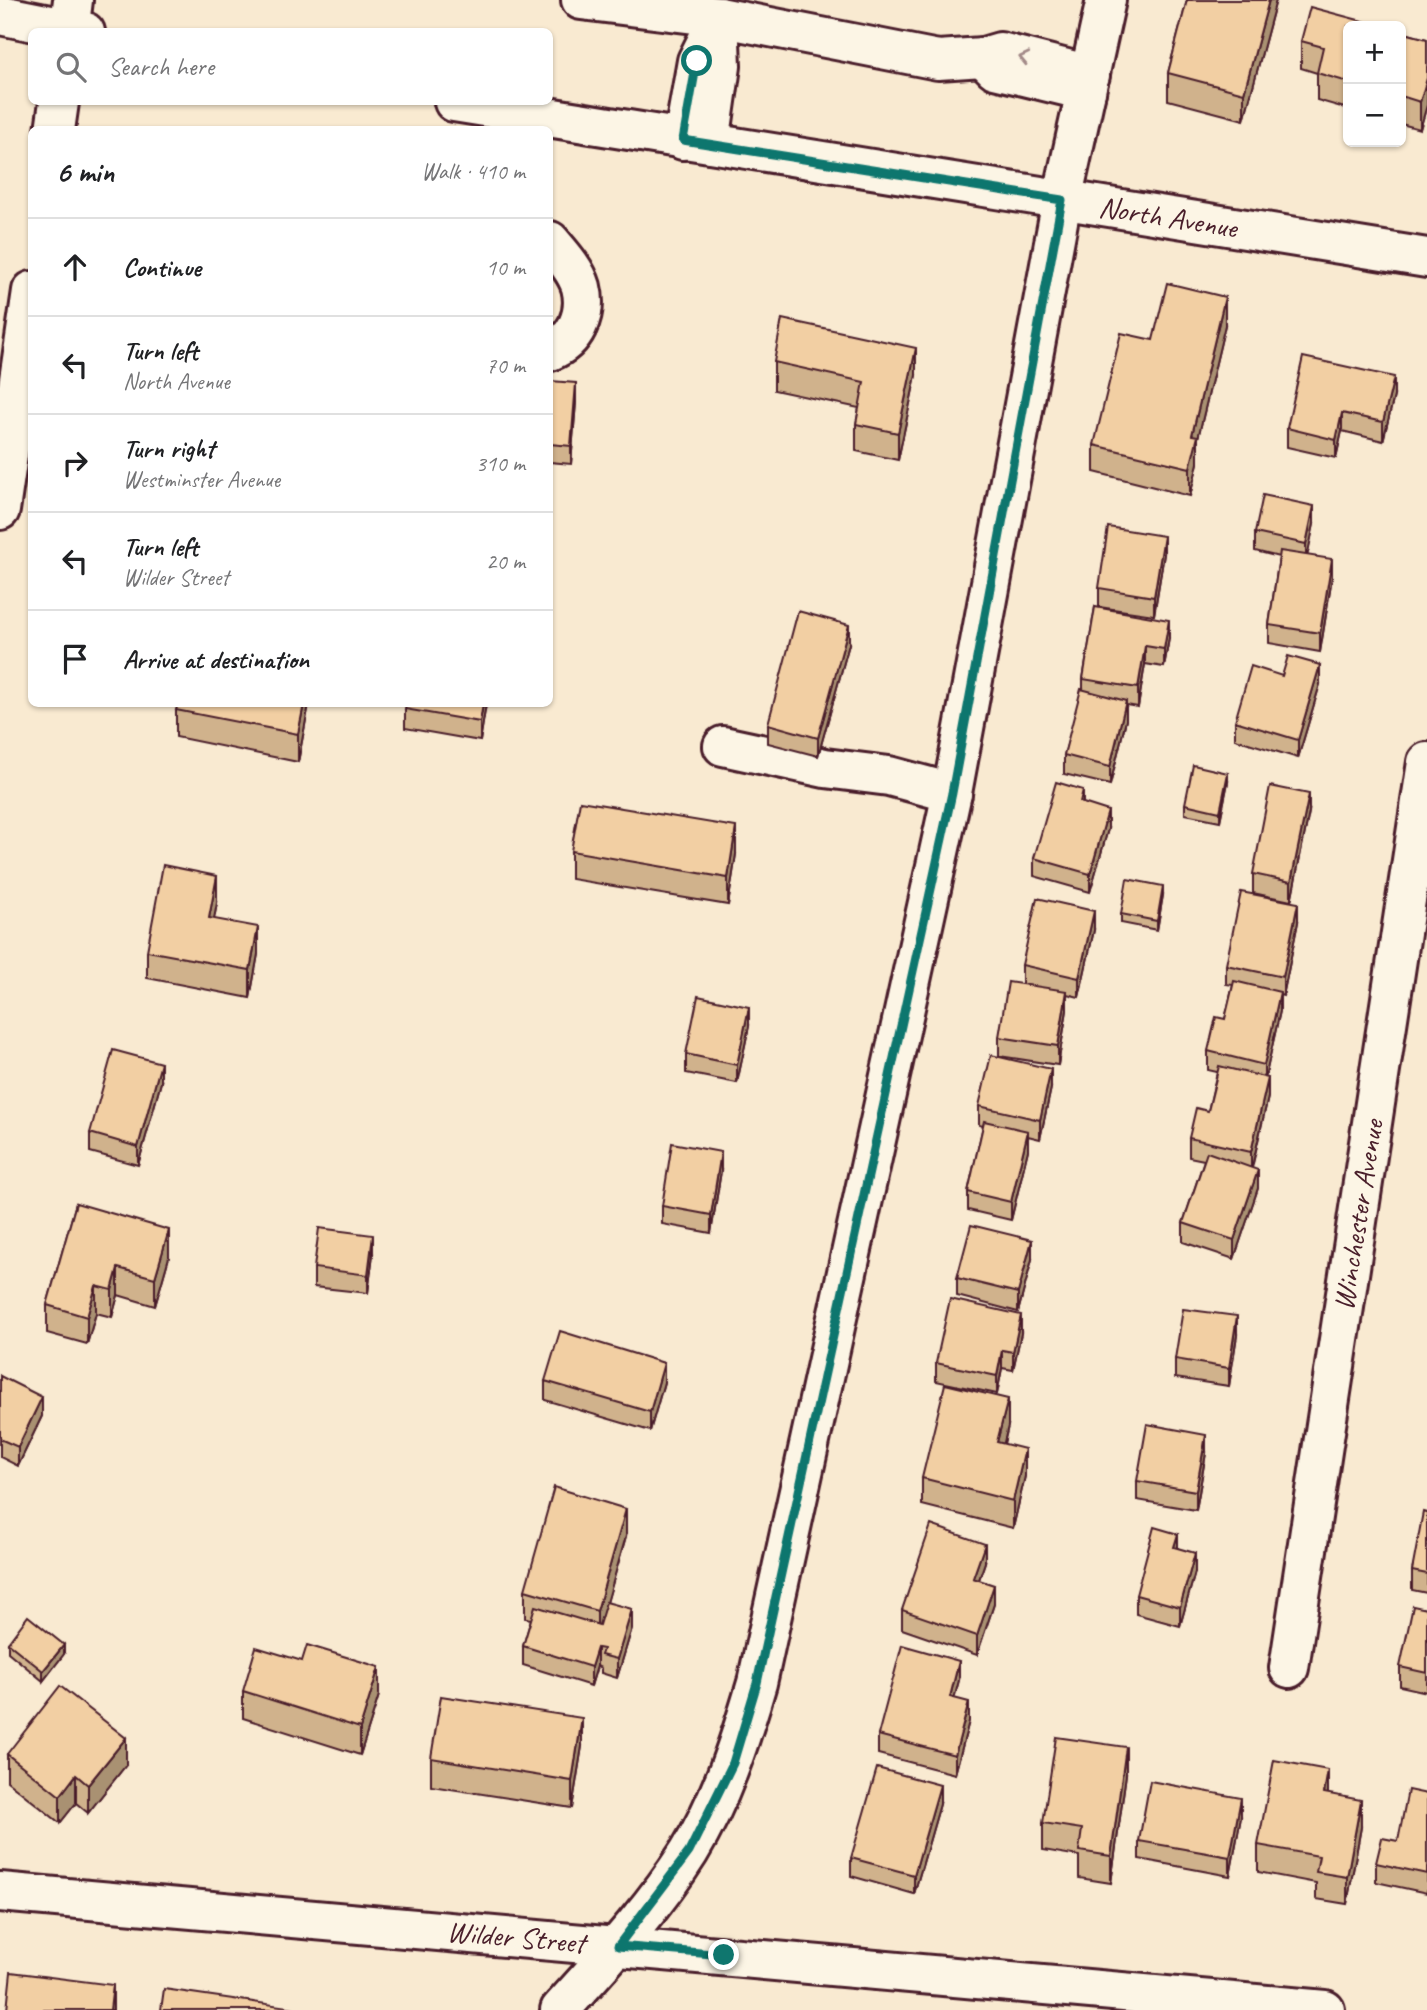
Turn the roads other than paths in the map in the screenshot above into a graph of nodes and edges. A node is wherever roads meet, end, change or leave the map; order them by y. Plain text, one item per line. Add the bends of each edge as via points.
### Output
1 (581, 0) edge
2 (1106, 0) edge
3 (722, 9) edge
4 (0, 15) edge
5 (74, 23) edge
6 (1088, 83) junction
7 (59, 105) edge
8 (464, 105) edge
9 (521, 122) edge
10 (56, 126) edge
11 (697, 142) junction
12 (1062, 200) junction
13 (553, 245) edge
14 (1427, 258) edge
15 (28, 304) edge
16 (553, 350) edge
17 (10, 364) edge
18 (0, 510) edge
19 (723, 746) dead end
20 (1427, 762) edge
21 (952, 793) junction
22 (1289, 1668) dead end
23 (0, 1892) edge
24 (618, 1946) junction
25 (560, 2010) edge
26 (1325, 2010) edge

1 - 3 street
2 - 6 street
3 - 6 street via 938,60 1000,52
3 - 11 street via 721,66
4 - 5 street
6 - 12 street
7 - 10 street
8 - 9 street, North Avenue
9 - 11 street, North Avenue
11 - 12 street, North Avenue
12 - 14 street, North Avenue
12 - 21 street
13 - 16 street via 581,288 578,329 566,344
15 - 17 street
17 - 18 street
19 - 21 street via 825,768 889,776
20 - 22 street, Winchester Avenue
21 - 24 street via 757,1683 733,1763 689,1852
23 - 24 street, Wilder Street
24 - 25 street
24 - 26 street, Wilder Street

